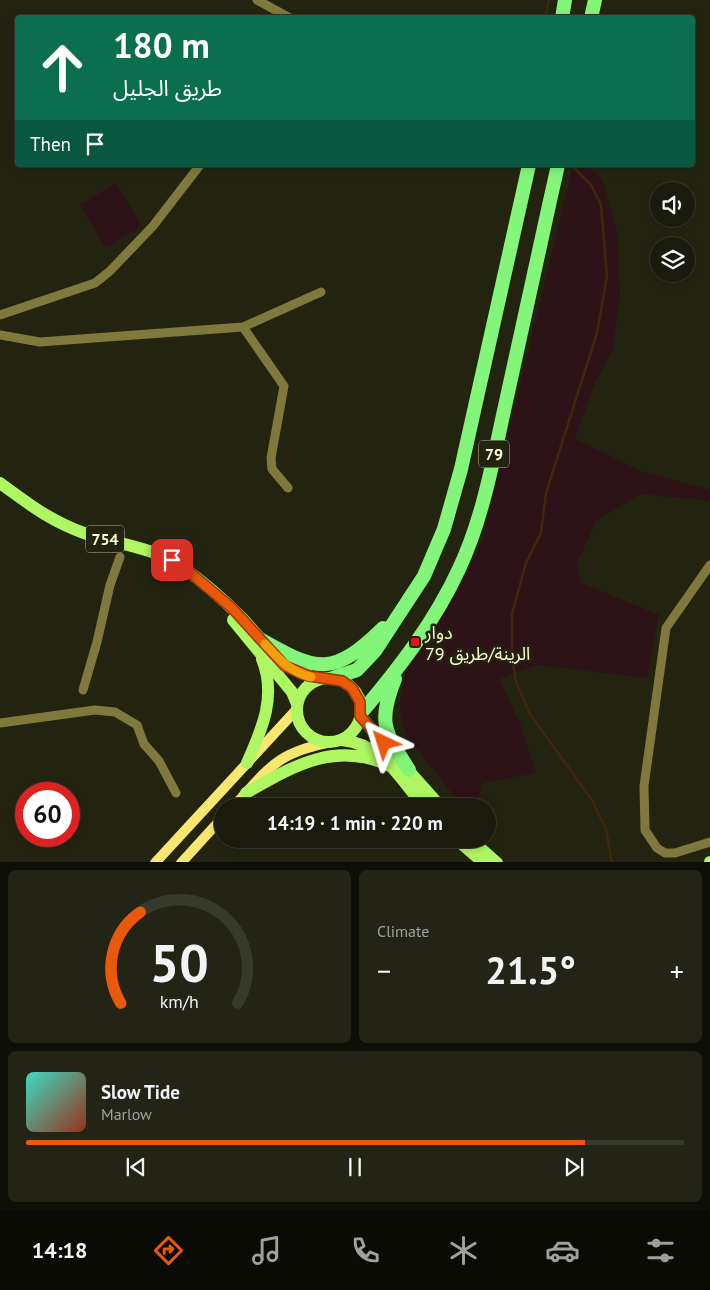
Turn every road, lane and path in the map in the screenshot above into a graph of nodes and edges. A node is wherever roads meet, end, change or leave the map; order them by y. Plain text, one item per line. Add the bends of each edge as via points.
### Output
1 (257, 0) edge
2 (566, 0) edge
3 (595, 0) edge
4 (284, 15) edge
5 (563, 15) edge
6 (592, 15) edge
7 (198, 167) edge
8 (529, 167) edge
9 (558, 167) edge
10 (321, 292) dead end
11 (0, 316) edge
12 (243, 327) junction
13 (0, 335) edge
14 (0, 482) edge
15 (288, 488) dead end
16 (120, 557) dead end
17 (710, 565) edge
18 (401, 610) junction
19 (259, 644) junction
20 (399, 669) junction
21 (327, 679) junction
22 (83, 690) dead end
23 (297, 706) junction
24 (361, 714) junction
25 (0, 723) edge
26 (337, 741) junction
27 (248, 763) junction
28 (390, 766) junction
29 (409, 770) junction
30 (176, 792) dead end
31 (246, 793) junction
32 (241, 798) edge
33 (417, 798) edge
34 (433, 798) edge
35 (214, 827) edge
36 (710, 842) edge
37 (467, 848) edge
38 (481, 848) edge
39 (156, 862) edge
40 (181, 862) edge
41 (484, 862) edge
42 (497, 862) edge

1 - 4 street
2 - 5 highway
3 - 6 highway
7 - 11 street via 153,226 94,283
8 - 18 highway, 79 via 452,506 424,576
9 - 20 highway, 79 via 480,514 459,569 432,619
10 - 12 street
12 - 13 street via 40,342
12 - 15 street via 284,386 271,458 272,469
14 - 19 main road, 754 via 48,518 84,533 172,560 242,618
16 - 22 street
17 - 36 street via 666,628 644,786 645,830 657,848 664,853 675,853
18 - 19 highway via 362,648 335,663 324,665 301,661
18 - 21 highway, 79 via 362,666 350,674
19 - 21 main road, 754 via 292,670
19 - 23 main road, 754 via 292,692
19 - 27 main road via 269,696 264,722
20 - 24 highway, 79
20 - 29 highway via 387,698 384,726
21 - 23 main road via 307,686
21 - 24 main road, 754 via 345,682 354,691 360,702
23 - 26 main road, 754 via 300,723 307,734 316,740
23 - 27 main road
24 - 26 main road via 353,732
24 - 29 main road, 754
25 - 30 street via 96,710 115,712 137,725 144,744 159,761
26 - 28 main road, 754 via 367,745
26 - 31 main road via 289,754 268,769
27 - 39 main road
28 - 31 main road via 367,756 330,756 292,768
28 - 33 main road, 754
29 - 34 main road, 754
31 - 32 main road
35 - 40 main road
37 - 41 main road
38 - 42 main road

